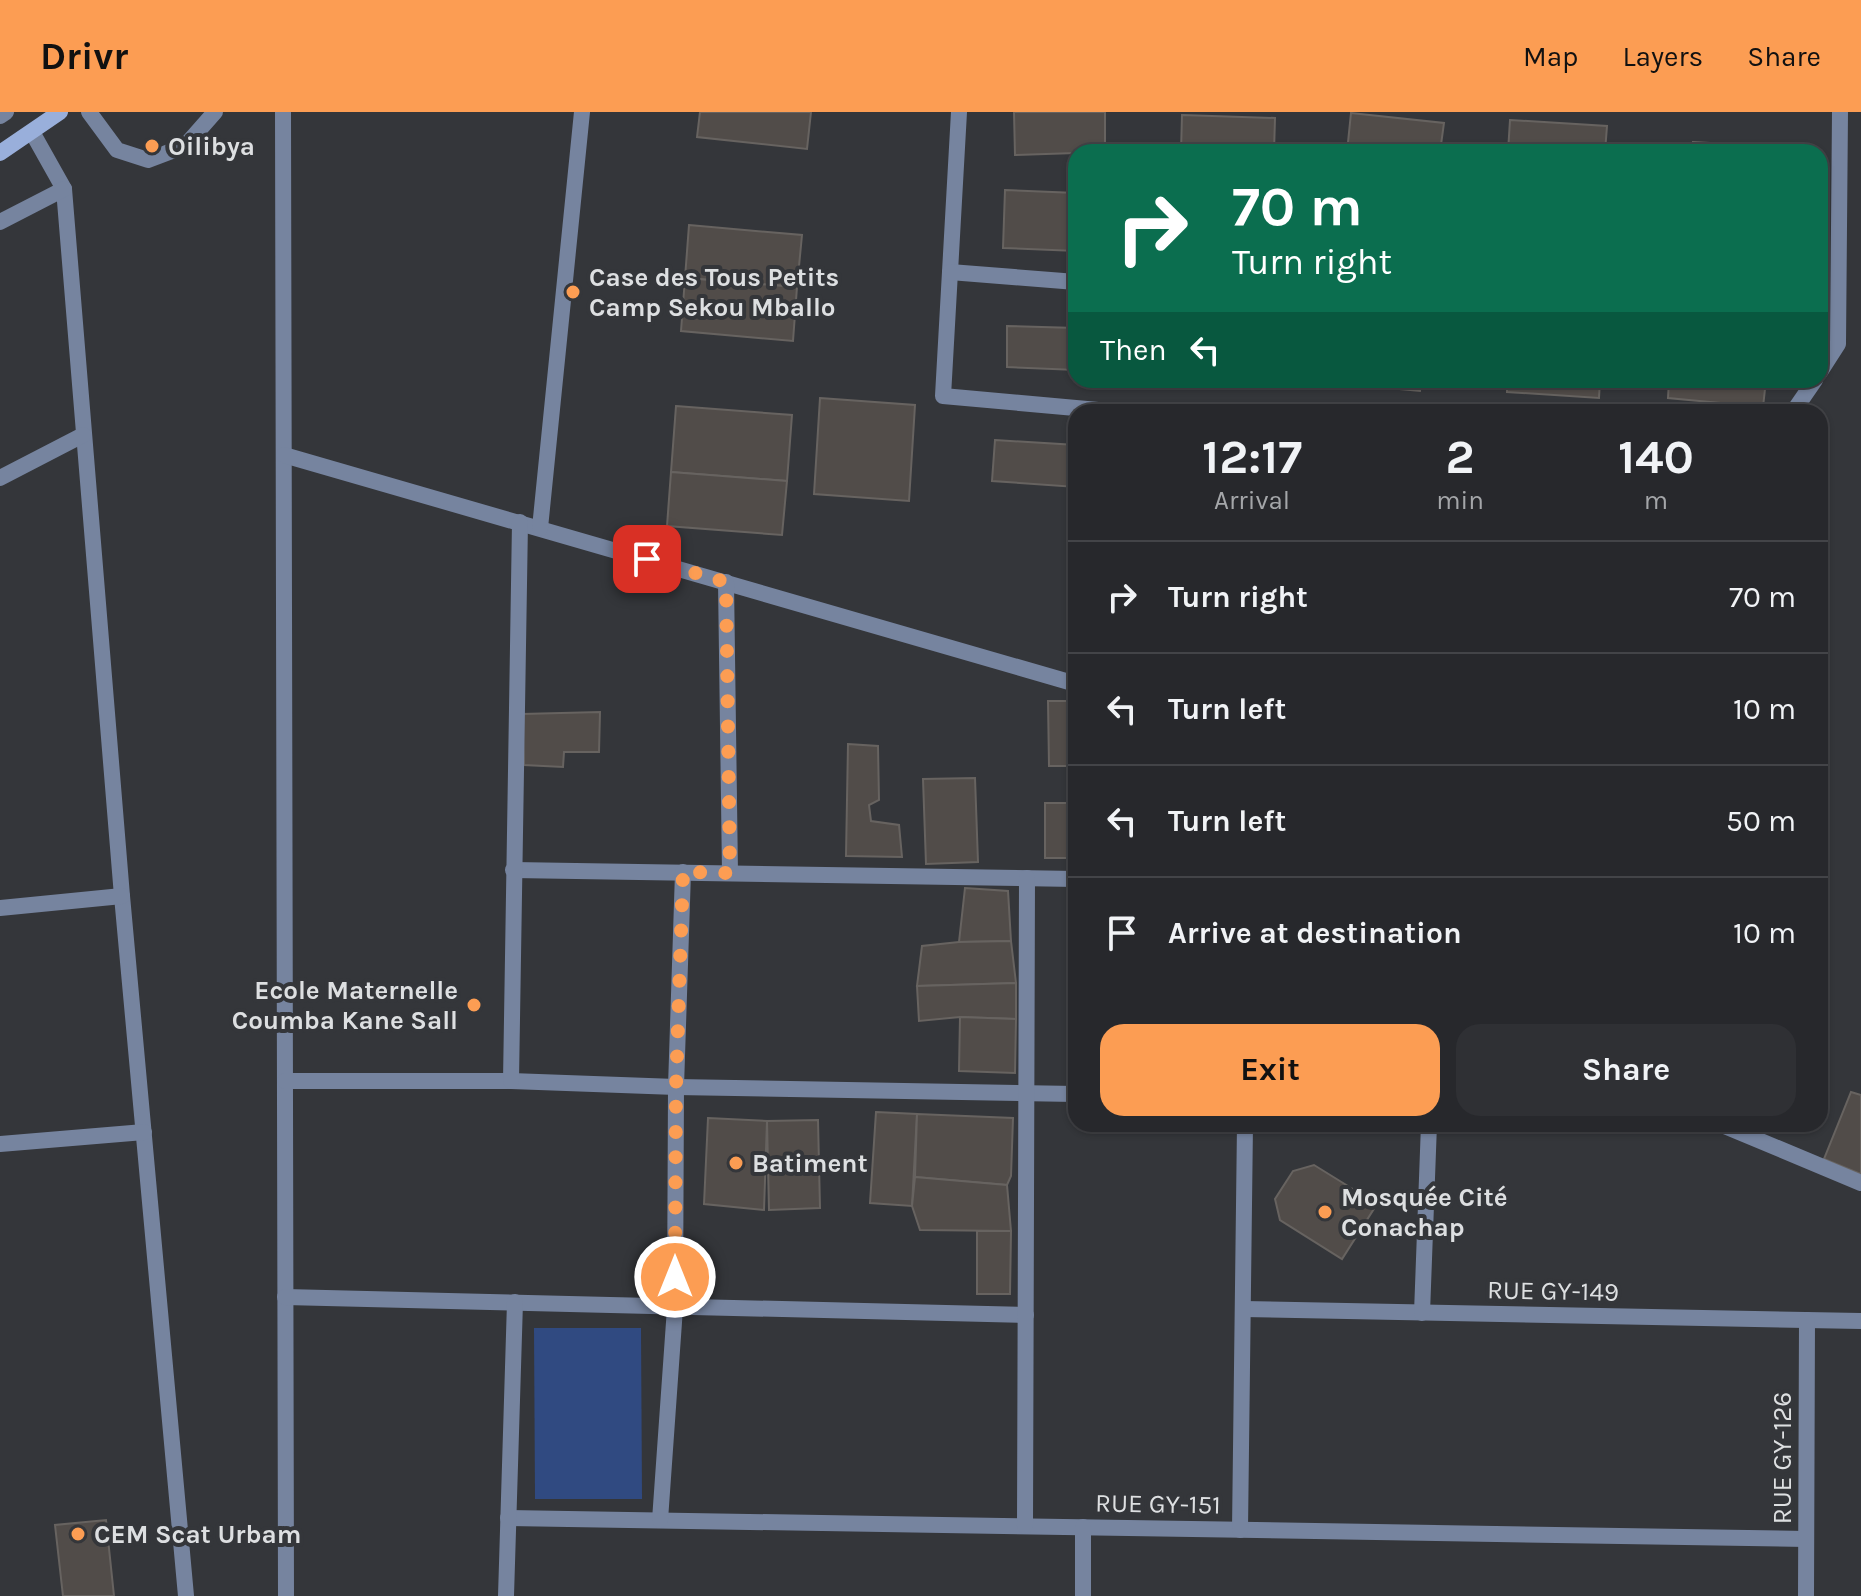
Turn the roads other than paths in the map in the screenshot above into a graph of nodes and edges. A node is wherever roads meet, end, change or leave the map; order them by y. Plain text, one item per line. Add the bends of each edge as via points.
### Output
1 (6, 112) edge
2 (60, 112) edge
3 (89, 112) edge
4 (215, 112) edge
5 (283, 112) edge
6 (582, 112) edge
7 (959, 112) edge
8 (1840, 112) edge
9 (0, 116) edge
10 (32, 132) junction
11 (0, 153) edge
12 (64, 189) junction
13 (0, 222) edge
14 (950, 272) junction
15 (1068, 281) edge
16 (1828, 343) edge
17 (1838, 344) junction
18 (1828, 360) edge
19 (1068, 407) edge
20 (83, 435) junction
21 (284, 455) junction
22 (0, 478) edge
23 (520, 522) junction
24 (540, 528) junction
25 (726, 582) junction
26 (1068, 682) edge
27 (513, 870) junction
28 (683, 872) junction
29 (730, 873) junction
30 (1027, 878) junction
31 (1068, 879) edge
32 (122, 896) junction
33 (0, 908) edge
34 (285, 1081) junction
35 (511, 1081) junction
36 (676, 1087) junction
37 (1068, 1094) edge
38 (1026, 1095) junction
39 (144, 1132) junction
40 (1245, 1132) edge
41 (1429, 1132) edge
42 (1739, 1132) edge
43 (0, 1144) edge
44 (1861, 1183) edge
45 (285, 1297) junction
46 (515, 1302) junction
47 (675, 1308) junction
48 (1243, 1309) junction
49 (1422, 1313) junction
50 (1026, 1315) junction
51 (1807, 1320) junction
52 (1861, 1321) edge
53 (508, 1518) junction
54 (660, 1520) junction
55 (1025, 1526) junction
56 (1083, 1527) junction
57 (1240, 1530) junction
58 (1806, 1539) junction
59 (186, 1596) edge
60 (286, 1596) edge
61 (506, 1596) edge
62 (1083, 1596) edge
63 (1806, 1596) edge

1 - 9 street
2 - 10 main road
3 - 4 street via 117,150 148,160 185,146
5 - 21 street
6 - 24 street
7 - 14 street
8 - 17 street
10 - 11 main road
10 - 12 street
12 - 13 street
12 - 20 street
14 - 15 street
14 - 19 street via 943,396
16 - 17 street
17 - 18 street
20 - 22 street
20 - 32 street
21 - 23 street
21 - 34 street
23 - 24 street
23 - 27 street
24 - 25 street
25 - 26 street
25 - 29 street
27 - 28 street
27 - 35 street
28 - 29 street
28 - 36 street
29 - 30 street
30 - 31 street
30 - 38 street
32 - 33 street
32 - 39 street
34 - 35 street
34 - 45 street
35 - 36 street
36 - 38 street
36 - 47 street
37 - 38 street
38 - 50 street
39 - 43 street
39 - 59 street
40 - 48 street
41 - 49 street
42 - 44 street
45 - 46 street
45 - 60 street
46 - 47 street
46 - 53 street
47 - 50 street
47 - 54 street
48 - 49 street, RUE GY-149
48 - 57 street
49 - 51 street, RUE GY-149
50 - 55 street
51 - 52 street, RUE GY-149
51 - 58 street, RUE GY-126
53 - 54 street, RUE GY-151
53 - 61 street
54 - 55 street, RUE GY-151
55 - 56 street, RUE GY-151
56 - 57 street, RUE GY-151
56 - 62 street
57 - 58 street, RUE GY-151
58 - 63 street, RUE GY-126

